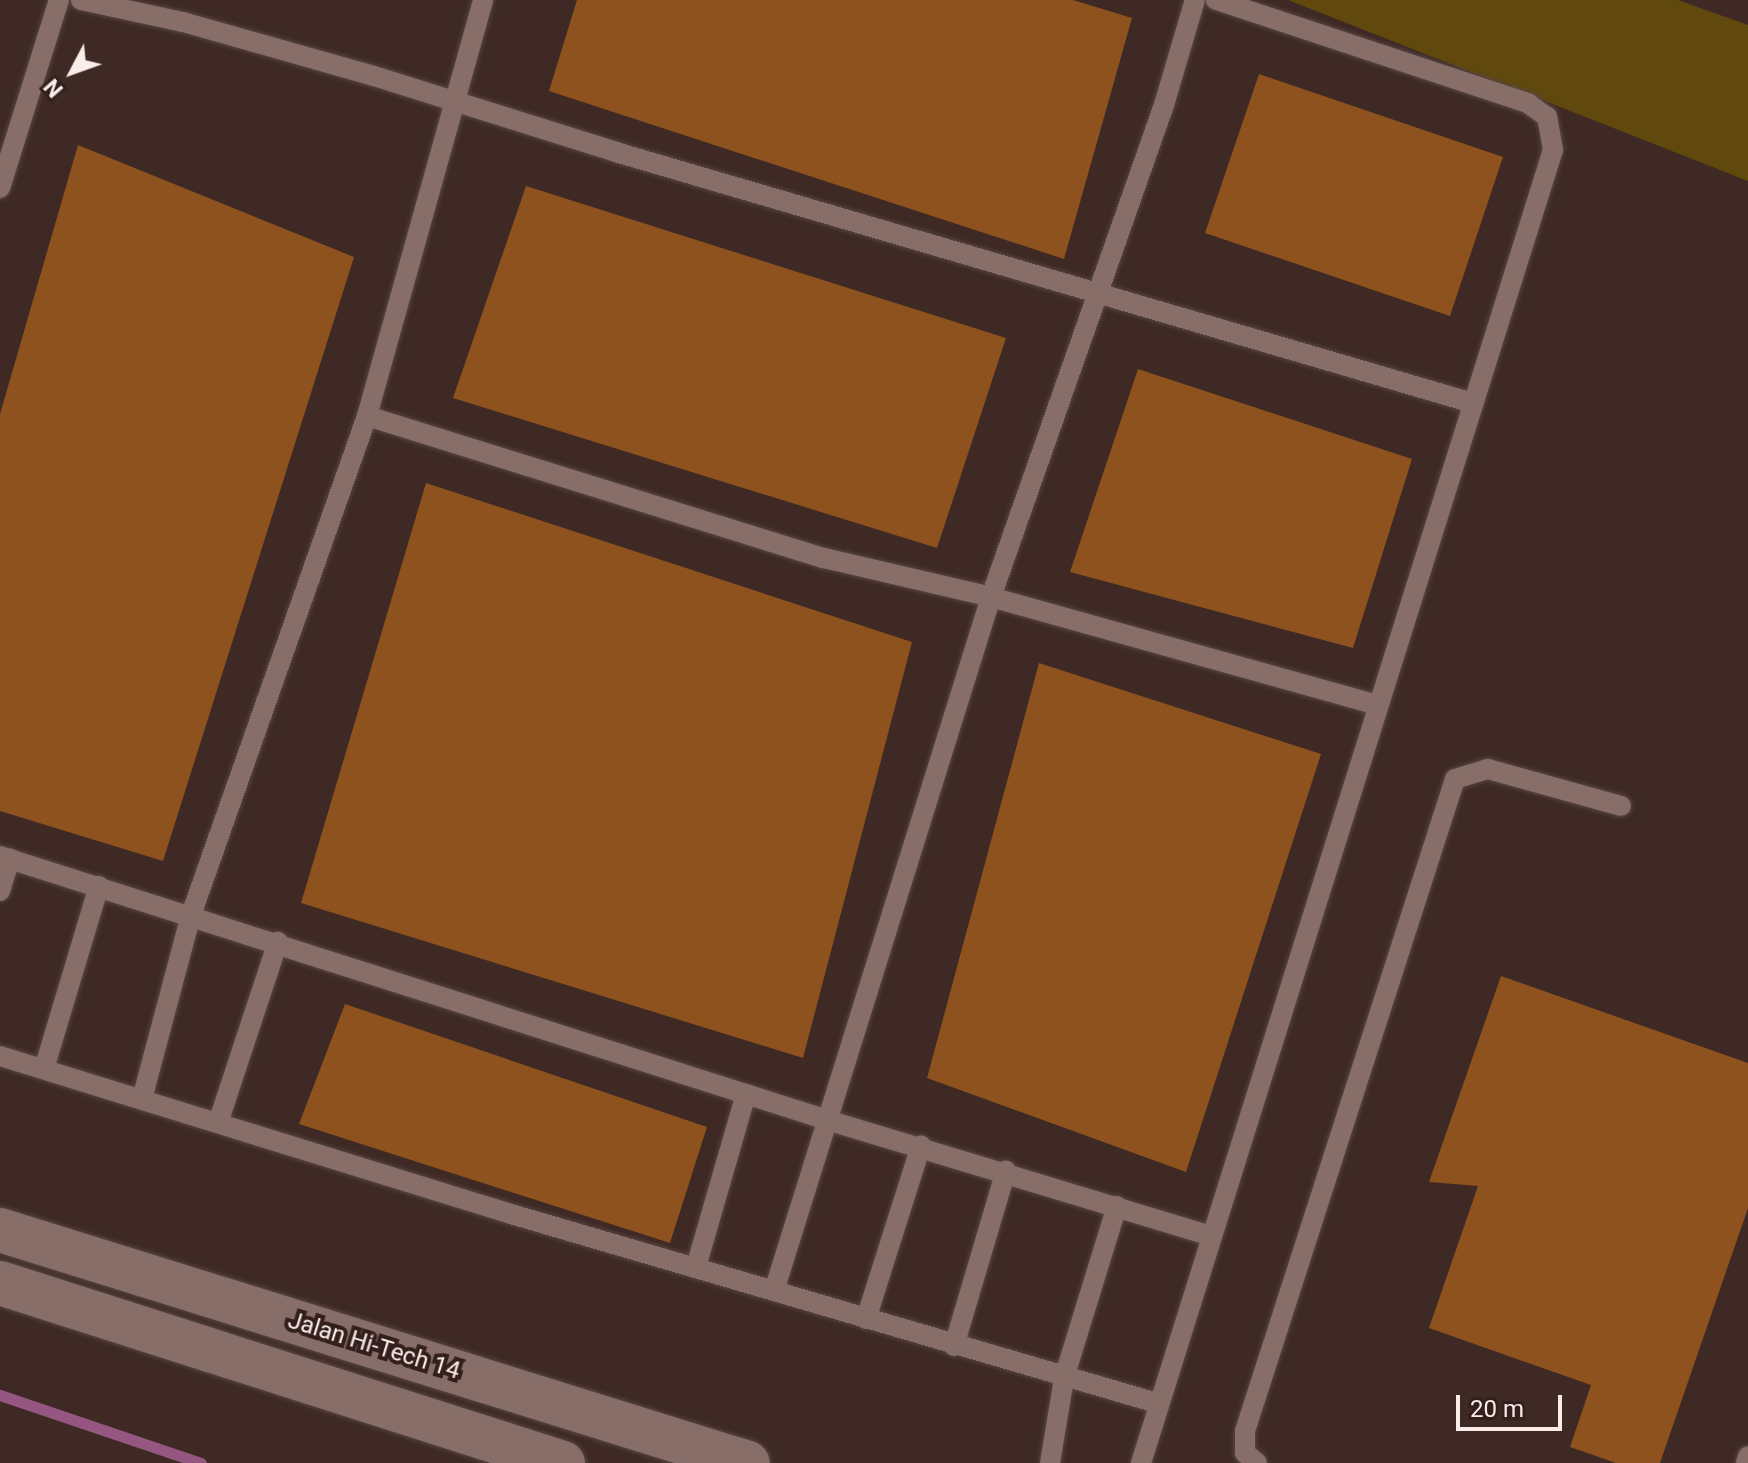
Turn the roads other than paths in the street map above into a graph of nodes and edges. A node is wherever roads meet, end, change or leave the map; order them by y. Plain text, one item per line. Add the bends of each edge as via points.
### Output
1 (59, 0) edge
2 (81, 0) edge
3 (483, 0) edge
4 (1195, 0) edge
5 (1216, 0) edge
6 (455, 101) junction
7 (0, 188) edge
8 (1099, 293) junction
9 (1473, 403) junction
10 (367, 416) junction
11 (991, 597) junction
12 (1378, 705) junction
13 (1621, 806) dead end
14 (5, 857) edge
15 (99, 886) junction
16 (0, 891) edge
17 (191, 915) junction
18 (278, 942) junction
19 (0, 1056) edge
20 (44, 1069) junction
21 (746, 1094) junction
22 (142, 1099) junction
23 (827, 1120) junction
24 (218, 1123) junction
25 (921, 1146) junction
26 (1006, 1171) junction
27 (1117, 1206) junction
28 (0, 1230) edge
29 (1211, 1236) junction
30 (696, 1267) junction
31 (0, 1283) edge
32 (774, 1291) junction
33 (866, 1319) junction
34 (954, 1346) junction
35 (1064, 1378) junction
36 (1157, 1403) junction
37 (1748, 1456) edge
38 (563, 1463) edge
39 (748, 1463) edge
40 (1050, 1463) edge
41 (1141, 1463) edge
42 (1257, 1463) edge
43 (1746, 1463) edge

1 - 7 lane
2 - 6 lane via 183,22
3 - 6 lane
4 - 8 lane
5 - 9 lane via 1528,103 1547,117 1553,150
6 - 8 lane
6 - 10 lane
8 - 9 lane
8 - 11 lane
9 - 12 lane
10 - 11 lane via 824,558
10 - 17 lane
11 - 12 lane
11 - 23 lane
12 - 29 lane
13 - 42 lane via 1488,769 1455,779 1245,1431 1245,1453
14 - 15 lane
14 - 16 lane
15 - 17 lane
15 - 20 lane
17 - 18 lane
17 - 22 lane
18 - 21 lane
18 - 24 lane
19 - 20 lane
20 - 22 lane
21 - 23 lane
21 - 30 lane
22 - 24 lane
23 - 25 lane
23 - 32 lane
24 - 30 lane
25 - 26 lane
25 - 33 lane
26 - 27 lane
26 - 34 lane
27 - 29 lane
27 - 35 lane
28 - 39 street, Jalan Hi-Tech 14
29 - 36 lane
30 - 32 lane
31 - 38 street
32 - 33 lane
33 - 34 lane
34 - 35 lane
35 - 36 lane
35 - 40 lane
36 - 41 lane
37 - 43 lane

